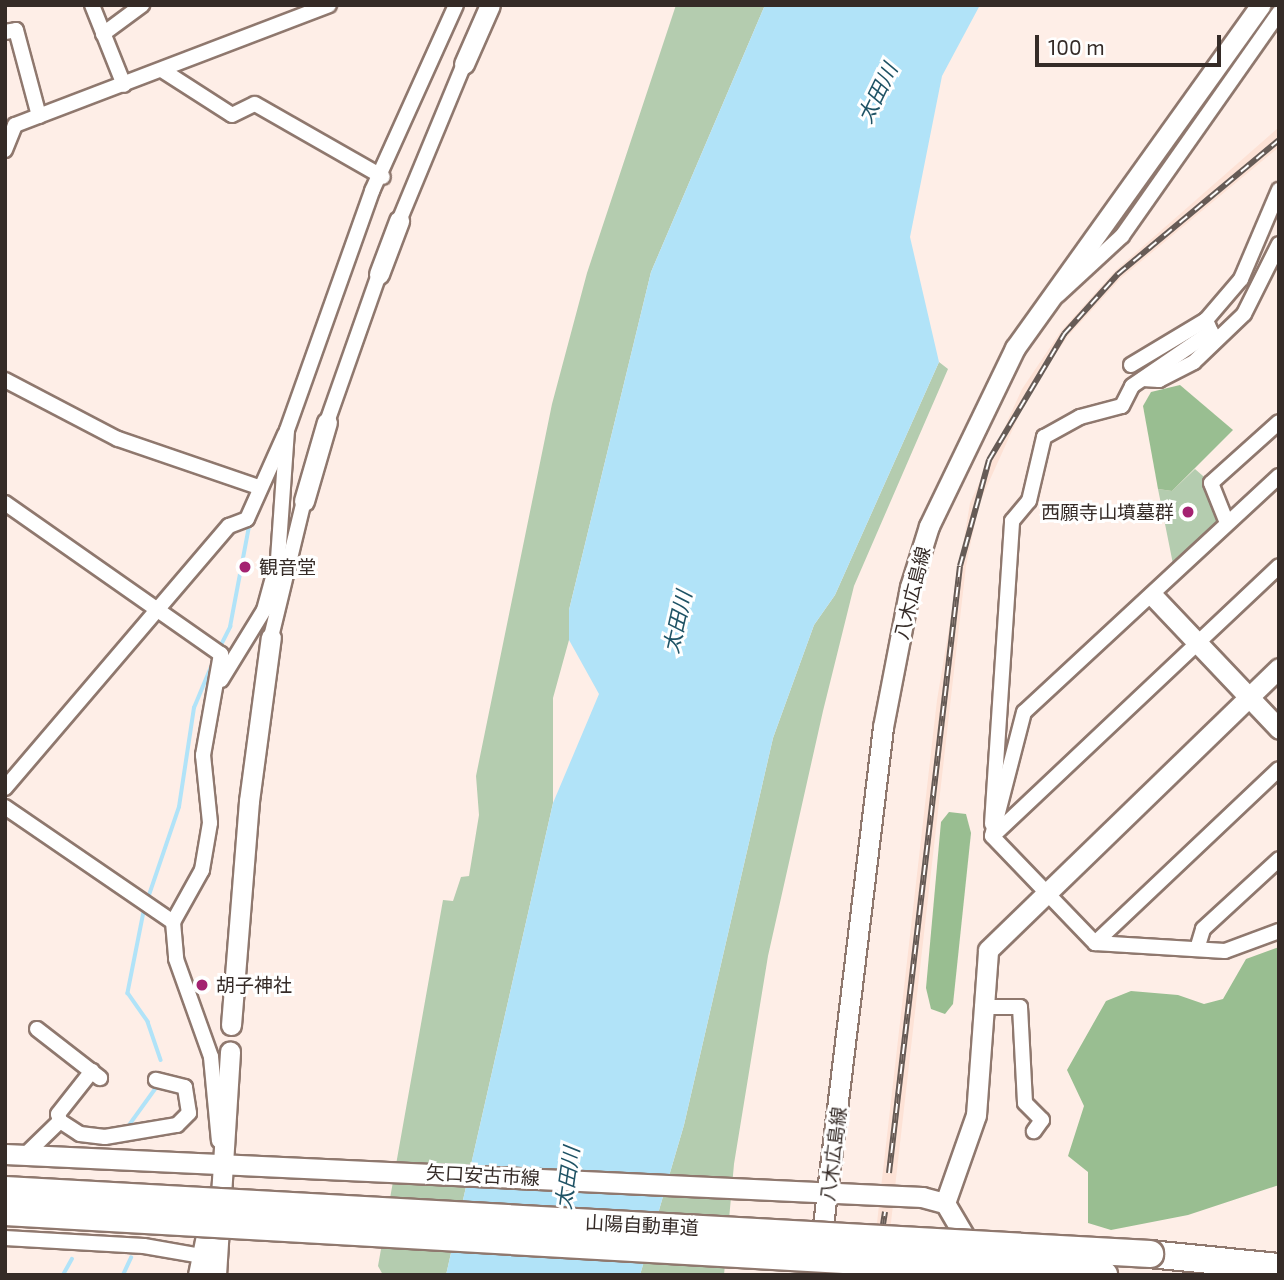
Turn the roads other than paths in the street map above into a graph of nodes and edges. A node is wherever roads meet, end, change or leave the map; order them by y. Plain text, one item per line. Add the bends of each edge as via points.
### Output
1 (92, 5) edge
2 (142, 5) edge
3 (329, 5) edge
4 (456, 5) edge
5 (490, 5) edge
6 (1261, 5) edge
7 (1279, 13) edge
8 (5, 32) edge
9 (103, 34) junction
10 (464, 64) joint
11 (162, 71) junction
12 (124, 85) junction
13 (39, 116) junction
14 (5, 150) edge
15 (383, 177) junction
16 (1279, 190) edge
17 (399, 221) joint
18 (1279, 244) edge
19 (379, 274) joint
20 (1045, 303) junction
21 (1206, 320) junction
22 (1131, 366) dead end
23 (1143, 379) junction
24 (5, 380) edge
25 (327, 422) joint
26 (1279, 422) edge
27 (287, 430) junction
28 (1279, 476) edge
29 (258, 487) junction
30 (304, 501) joint
31 (5, 503) edge
32 (1227, 523) junction
33 (1279, 566) edge
34 (1153, 596) junction
35 (156, 612) junction
36 (271, 637) joint
37 (1197, 643) junction
38 (1279, 668) edge
39 (1248, 697) junction
40 (207, 709) junction
41 (1279, 729) edge
42 (1279, 769) edge
43 (1008, 785) junction
44 (5, 788) edge
45 (1031, 800) junction
46 (5, 807) edge
47 (992, 836) junction
48 (1279, 859) edge
49 (1042, 892) junction
50 (173, 922) junction
51 (1279, 931) edge
52 (1096, 943) junction
53 (1197, 949) junction
54 (982, 1007) junction
55 (231, 1025) joint
56 (43, 1028) dead end
57 (230, 1051) joint
58 (156, 1080) dead end
59 (60, 1121) junction
60 (1034, 1131) dead end
61 (5, 1154) edge
62 (26, 1154) junction
63 (228, 1161) junction
64 (5, 1190) edge
65 (821, 1193) junction
66 (945, 1203) junction
67 (5, 1212) edge
68 (5, 1238) edge
69 (200, 1265) edge
70 (1279, 1267) edge
71 (216, 1275) edge
72 (817, 1275) edge
73 (984, 1275) edge
74 (1104, 1275) edge

1 - 9 street
2 - 9 street
3 - 11 street
4 - 15 street
5 - 10 main road
6 - 20 main road, 八木広島線
7 - 20 street via 1122,236
8 - 13 street via 16,30
9 - 12 street
10 - 17 street
11 - 12 street
11 - 15 street via 232,115 255,104
12 - 13 street
13 - 14 street via 15,125
15 - 27 street via 349,252
16 - 21 street via 1241,279
17 - 19 main road
18 - 23 street via 1244,314 1194,362 1158,380
19 - 25 street
20 - 65 main road, 八木広島線 via 993,385 951,470 910,587 883,727
21 - 22 street
21 - 23 street via 1210,332
23 - 47 street via 1122,406 1080,416 1044,437 1029,501 1012,521
24 - 29 street via 118,439
25 - 30 main road
26 - 32 street via 1211,483
27 - 29 street
27 - 40 street via 278,559 264,610
28 - 32 street
29 - 35 street via 247,519 229,526
30 - 36 street
31 - 35 street
32 - 34 street
33 - 37 street
34 - 37 main road
34 - 43 street via 1024,712
35 - 40 street via 221,654
35 - 44 street
36 - 55 main road via 248,801
37 - 39 main road
37 - 45 street
38 - 39 main road
39 - 41 main road
39 - 49 main road
40 - 50 street via 208,835 202,870
42 - 52 street
43 - 45 street via 1016,798
43 - 47 street
45 - 47 street
46 - 50 street
47 - 49 street
48 - 53 street via 1203,929
49 - 52 street
49 - 54 main road via 988,950
50 - 63 street via 176,959 211,1057
51 - 53 street via 1225,951
52 - 53 street
54 - 60 street via 1020,1007 1025,1103 1042,1120
54 - 66 main road via 976,1115
55 - 57 street
56 - 59 street via 68,1045 96,1075 58,1114
57 - 63 main road
58 - 59 street via 185,1087 189,1113 177,1125 105,1137 80,1134
59 - 62 street
61 - 62 main road, 矢口安古市線
62 - 63 main road, 矢口安古市線
63 - 65 main road, 矢口安古市線
63 - 69 main road
63 - 71 main road
64 - 70 highway, 山陽自動車道, bridge via 1150,1254
65 - 66 main road, 矢口安古市線
65 - 72 main road, 八木広島線
66 - 73 main road via 964,1227
67 - 74 highway, 山陽自動車道, bridge
68 - 69 street via 144,1246

